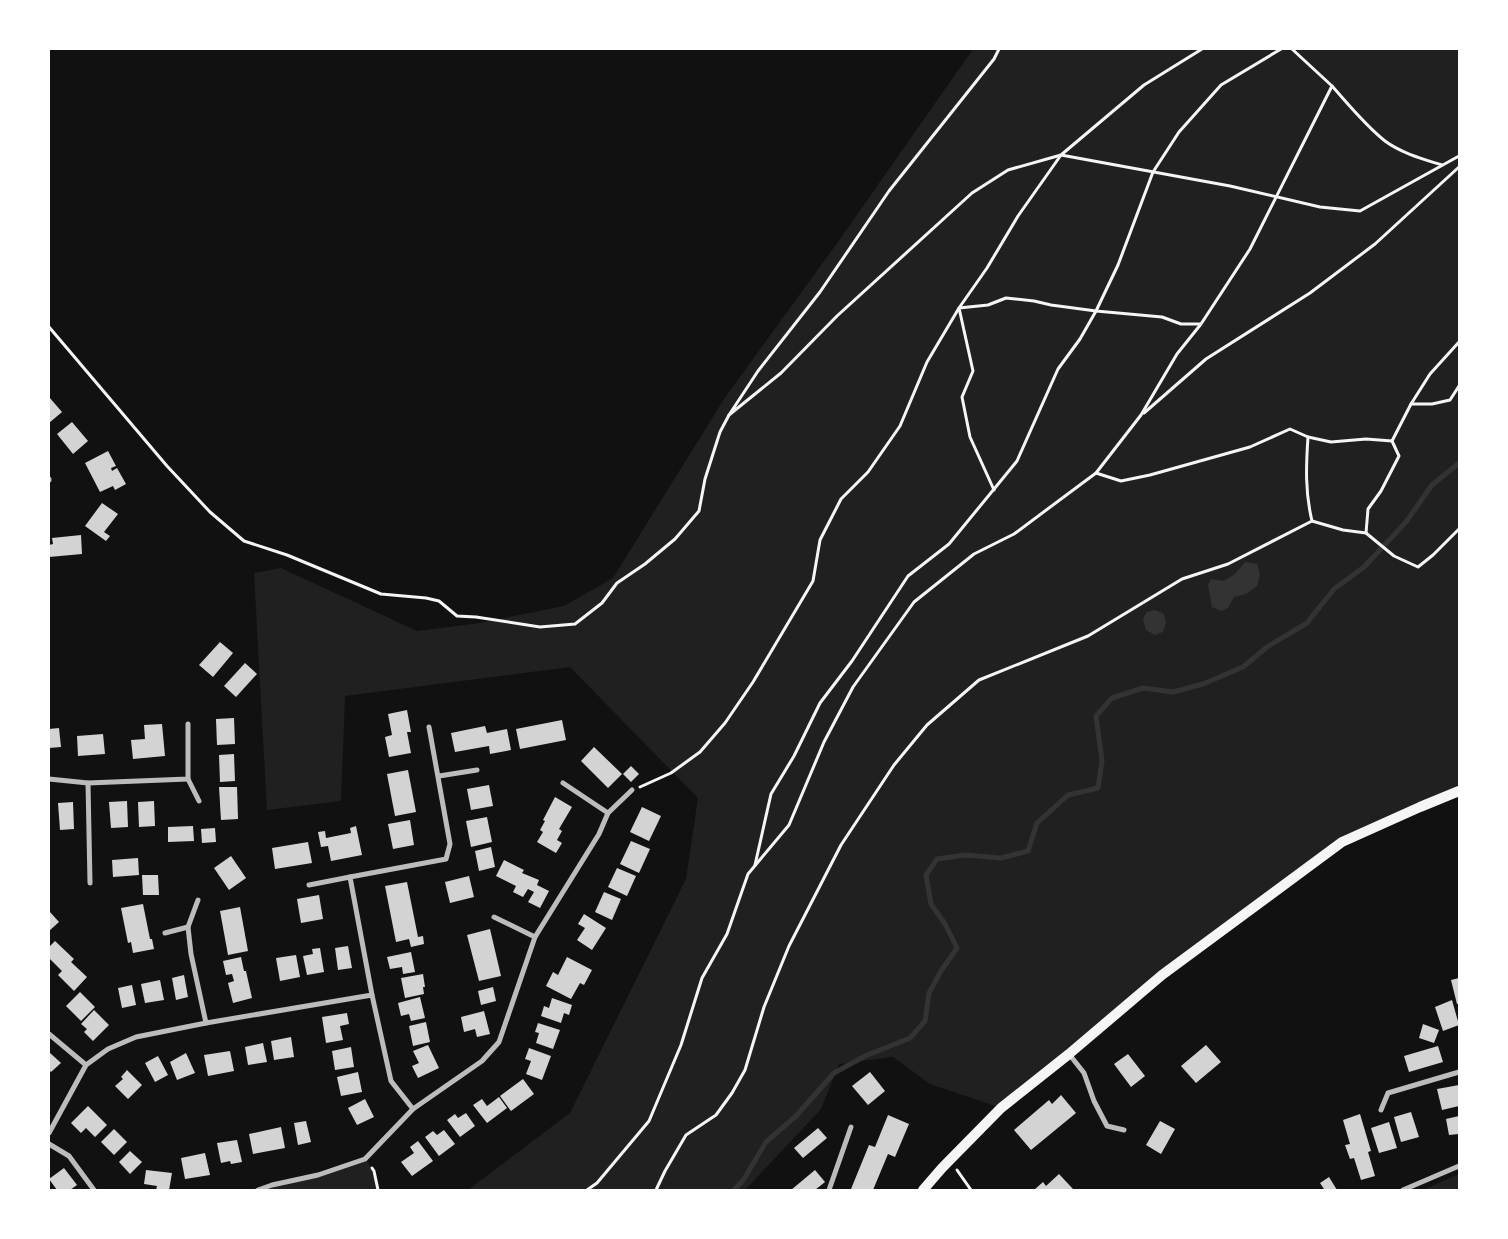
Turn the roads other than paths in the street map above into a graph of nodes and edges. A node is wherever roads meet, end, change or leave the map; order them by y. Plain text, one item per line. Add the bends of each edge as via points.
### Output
1 (188, 724) dead end
2 (430, 727) dead end
3 (477, 770) dead end
4 (439, 776) junction
5 (49, 779) edge
6 (188, 779) junction
7 (88, 783) junction
8 (563, 783) dead end
9 (632, 790) road end
10 (1459, 791) edge
11 (199, 801) dead end
12 (608, 813) junction
13 (350, 877) junction
14 (90, 884) dead end
15 (309, 885) dead end
16 (198, 900) dead end
17 (494, 917) dead end
18 (188, 927) junction
19 (165, 933) dead end
20 (534, 937) junction
21 (372, 994) junction
22 (206, 1023) junction
23 (49, 1034) edge
24 (1069, 1054) junction
25 (86, 1065) junction
26 (1459, 1072) edge
27 (413, 1109) junction
28 (1381, 1110) dead end
29 (851, 1127) dead end
30 (1124, 1130) dead end
31 (49, 1132) edge
32 (49, 1144) edge
33 (1459, 1166) edge
34 (94, 1190) edge
35 (258, 1190) edge
36 (829, 1190) edge
37 (923, 1190) edge
38 (1403, 1190) edge

1 - 6 street
2 - 4 street
3 - 4 street
4 - 13 street via 450,844 446,859
5 - 7 street
6 - 7 street
6 - 11 street
7 - 14 street
8 - 12 street
9 - 12 street
10 - 24 main road via 1342,842 1162,975
12 - 20 street via 599,834
13 - 15 street
13 - 21 street
16 - 18 street
17 - 20 street
18 - 19 street
18 - 22 street
20 - 27 street via 499,1042 482,1061
21 - 22 street
21 - 27 street via 391,1081
22 - 25 street via 136,1038 108,1049
23 - 25 street
24 - 30 street via 1084,1074 1107,1126
24 - 37 main road via 1001,1108
25 - 31 street
26 - 28 street via 1388,1093
27 - 35 street via 366,1159
29 - 36 street
32 - 34 street via 69,1156
33 - 38 street

